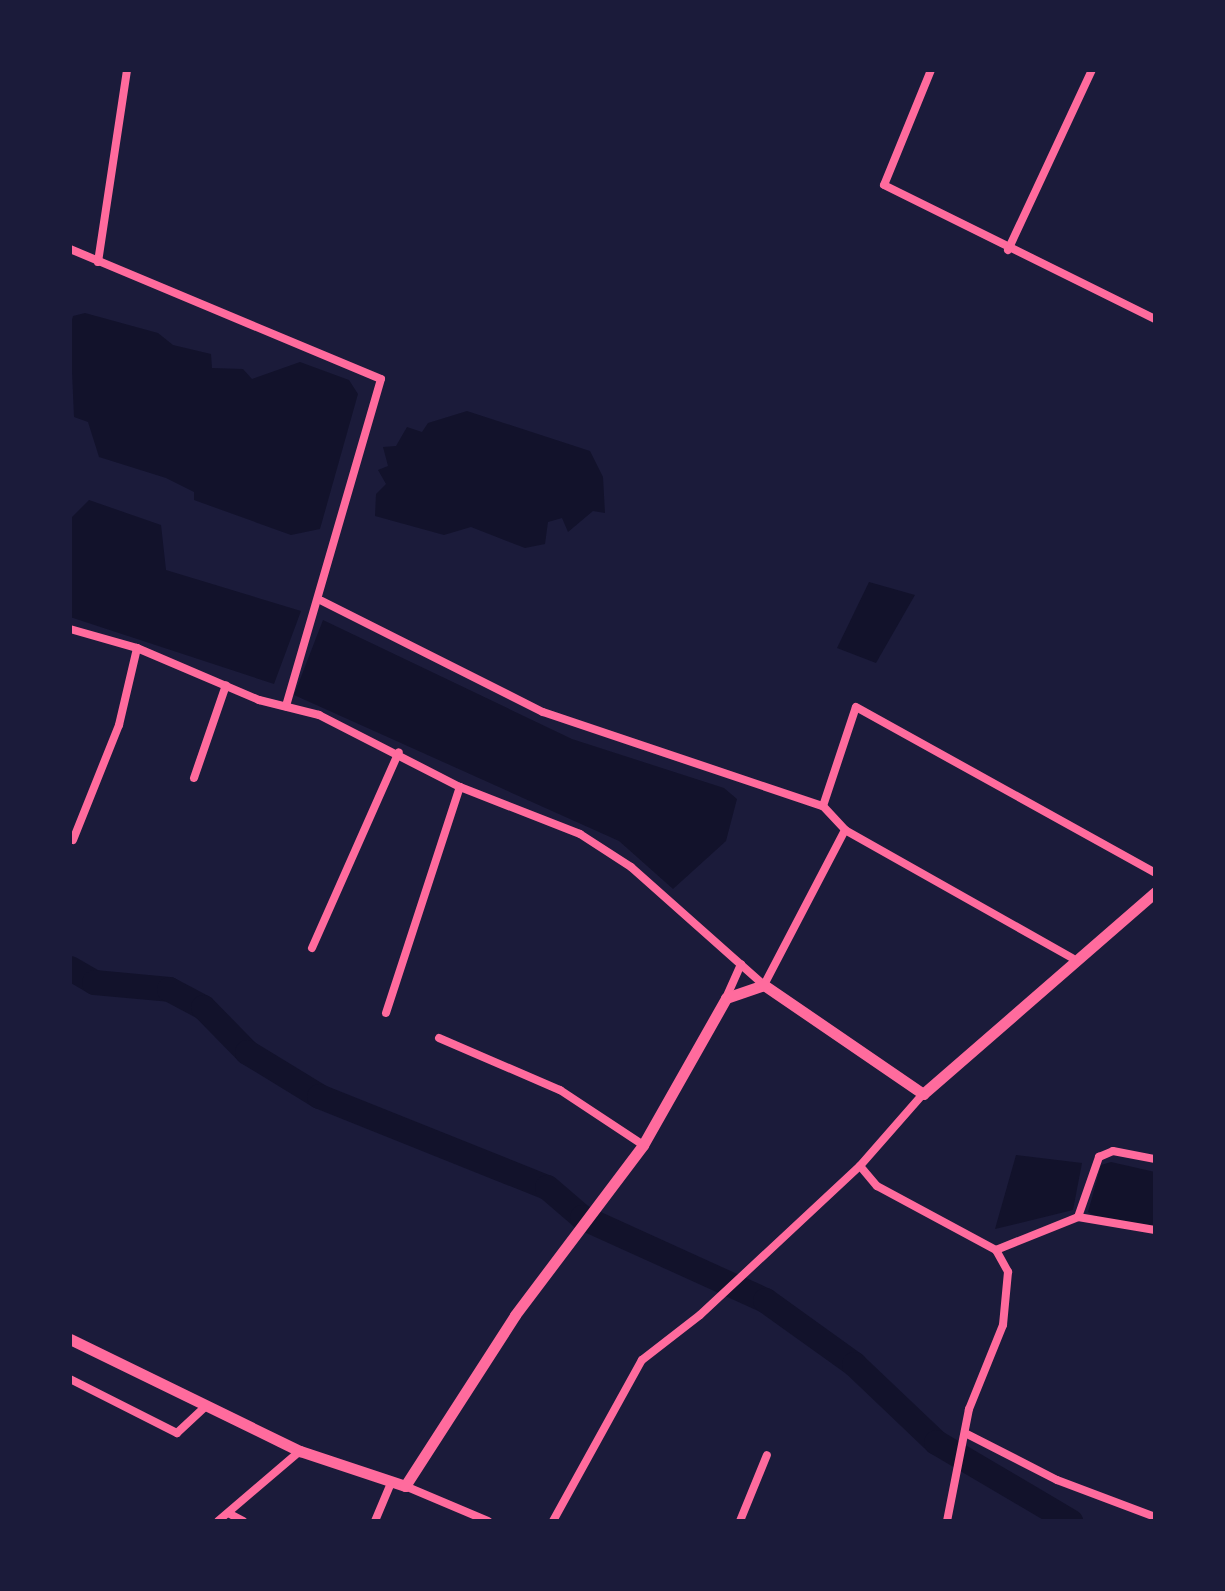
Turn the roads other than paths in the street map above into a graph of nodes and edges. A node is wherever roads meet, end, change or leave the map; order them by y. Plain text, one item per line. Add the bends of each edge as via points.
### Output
1 (127, 70) edge
2 (931, 70) edge
3 (1092, 70) edge
4 (70, 248) edge
5 (1008, 250) junction
6 (98, 262) junction
7 (1155, 306) edge
8 (1152, 317) edge
9 (322, 600) junction
10 (70, 629) edge
11 (137, 648) junction
12 (226, 685) junction
13 (286, 707) junction
14 (398, 752) junction
15 (194, 778) dead end
16 (460, 787) junction
17 (823, 806) junction
18 (845, 830) junction
19 (73, 840) dead end
20 (1155, 873) edge
21 (1155, 892) edge
22 (312, 948) dead end
23 (1072, 958) junction
24 (740, 964) junction
25 (764, 985) junction
26 (726, 998) junction
27 (386, 1013) dead end
28 (440, 1038) dead end
29 (922, 1094) junction
30 (643, 1145) junction
31 (1155, 1159) edge
32 (860, 1166) junction
33 (1080, 1213) junction
34 (1155, 1230) edge
35 (996, 1250) junction
36 (70, 1339) edge
37 (70, 1379) edge
38 (206, 1406) junction
39 (966, 1434) junction
40 (300, 1451) junction
41 (767, 1454) dead end
42 (392, 1483) junction
43 (405, 1486) junction
44 (230, 1514) junction
45 (1155, 1517) edge
46 (218, 1521) edge
47 (243, 1521) edge
48 (374, 1521) edge
49 (488, 1521) edge
50 (552, 1521) edge
51 (740, 1521) edge
52 (947, 1521) edge

1 - 6 street
2 - 5 street via 884,185
3 - 5 street
4 - 6 street
5 - 8 street
6 - 9 street via 381,379
7 - 8 street
9 - 13 street via 286,691
9 - 17 street via 542,712
10 - 11 street
11 - 12 street
11 - 19 street via 119,725
12 - 13 street
12 - 15 street
13 - 14 street
14 - 16 street
14 - 22 street
16 - 24 street via 604,847
16 - 27 street
17 - 18 street
17 - 20 street via 856,707
18 - 23 street
18 - 25 street
21 - 23 main road
23 - 29 main road
24 - 25 street
24 - 26 street
25 - 26 main road
25 - 29 main road
26 - 30 main road
28 - 30 street via 560,1090
29 - 32 street
30 - 43 main road via 515,1315
31 - 33 street via 1113,1150 1099,1157
32 - 35 street via 877,1186
32 - 50 street via 642,1360
33 - 34 street
33 - 35 street
35 - 39 street via 1008,1272 1003,1325
36 - 38 main road
37 - 38 street via 178,1433
38 - 40 main road
39 - 45 street via 1057,1480
39 - 52 street
40 - 42 main road
40 - 44 street
41 - 51 street
42 - 43 main road
42 - 48 street
43 - 49 street
44 - 46 street
44 - 47 street

